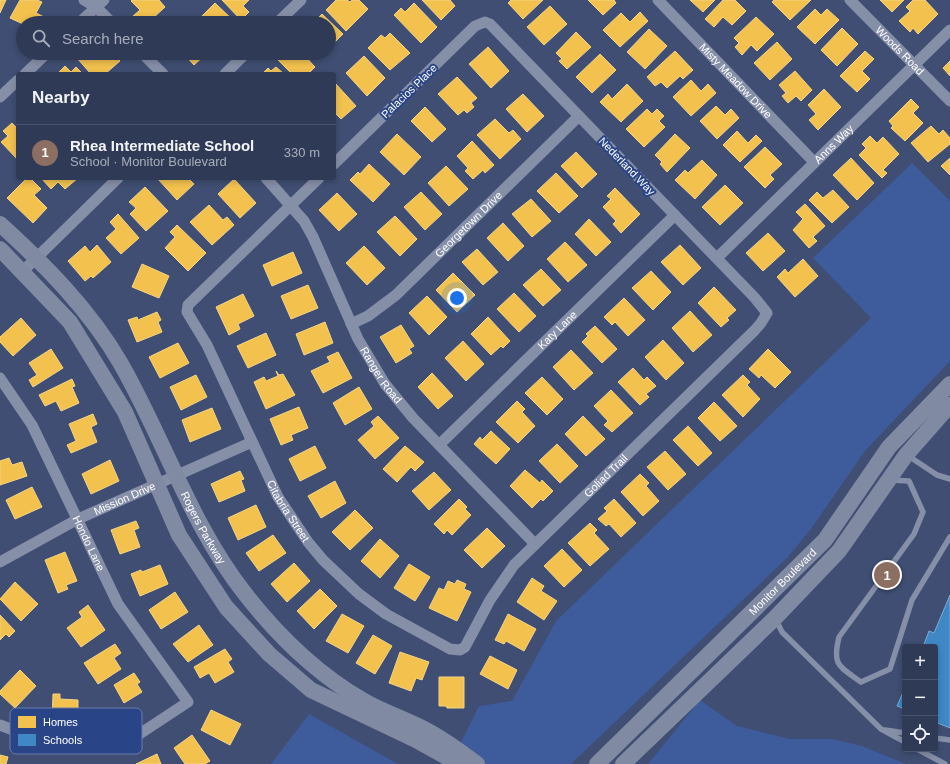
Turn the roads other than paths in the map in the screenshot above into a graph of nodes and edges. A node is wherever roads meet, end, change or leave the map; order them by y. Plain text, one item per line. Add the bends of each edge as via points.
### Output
1 (84, 0) edge
2 (301, 0) edge
3 (658, 0) edge
4 (850, 0) edge
5 (100, 4) edge
6 (87, 16) edge
7 (108, 16) edge
8 (284, 16) edge
9 (485, 22) joint
10 (950, 30) edge
11 (40, 60) edge
12 (149, 60) edge
13 (239, 60) edge
14 (914, 66) junction
15 (27, 72) edge
16 (161, 72) edge
17 (227, 72) edge
18 (16, 82) edge
19 (0, 97) edge
20 (950, 101) edge
21 (579, 116) junction
22 (336, 162) edge
23 (814, 162) junction
24 (116, 180) edge
25 (268, 180) edge
26 (317, 180) edge
27 (291, 206) junction
28 (675, 215) junction
29 (0, 224) edge
30 (0, 249) edge
31 (37, 258) junction
32 (717, 258) junction
33 (23, 271) junction
34 (767, 313) joint
35 (351, 324) junction
36 (0, 378) edge
37 (950, 384) edge
38 (950, 405) edge
39 (252, 442) junction
40 (439, 445) junction
41 (906, 455) junction
42 (178, 476) junction
43 (950, 479) edge
44 (888, 480) junction
45 (158, 484) junction
46 (78, 519) junction
47 (950, 537) edge
48 (535, 544) junction
49 (0, 562) edge
50 (775, 618) junction
51 (460, 650) joint
52 (0, 725) edge
53 (10, 729) edge
54 (881, 729) junction
55 (142, 732) edge
56 (902, 732) edge
57 (938, 738) edge
58 (902, 740) edge
59 (950, 740) edge
60 (923, 752) edge
61 (459, 764) edge
62 (477, 764) edge
63 (597, 764) edge
64 (624, 764) edge
65 (945, 764) edge

1 - 5 street
2 - 8 street
3 - 23 street, Misty Meadow Drive
4 - 14 street, Woods Road
5 - 6 street
5 - 7 street
9 - 21 street, Nederland Way via 490,24
9 - 22 street, Palacios Place via 475,26
10 - 14 street, Anns Way
11 - 15 street
12 - 16 street
13 - 17 street
14 - 20 street, Woods Road
14 - 23 street, Anns Way
18 - 19 street
21 - 28 street, Nederland Way
21 - 35 street, Georgetown Drive via 396,295 373,313
23 - 32 street, Anns Way
24 - 31 street
25 - 27 street, Ranger Road
26 - 27 street
27 - 35 street, Ranger Road via 313,237
27 - 39 street, Citabria Street via 186,308 207,344
28 - 32 street, Nederland Way
28 - 40 street, Katy Lane
29 - 31 street, Rogers Parkway
30 - 33 street, Rogers Parkway
31 - 33 street
31 - 42 street, Rogers Parkway via 70,295 116,356
32 - 34 street, Nederland Way
33 - 45 street, Rogers Parkway via 70,322 125,412
34 - 48 street, Goliad Trail via 754,331
35 - 40 street, Ranger Road via 365,353 385,384
36 - 46 street, Hondo Lane via 32,425
37 - 63 street, Monitor Boulevard via 889,448 825,540
38 - 41 street, Monitor Boulevard
39 - 42 street, Mission Drive
39 - 51 street, Citabria Street via 278,498 292,521 338,575 386,614 450,649
40 - 48 street, Ranger Road
41 - 43 lane via 937,475
41 - 44 street, Monitor Boulevard
42 - 45 street, Mission Drive
42 - 62 street, Rogers Parkway via 221,562 246,596 290,645 320,672 364,701 437,736
44 - 47 lane via 909,481 923,512 914,534 839,637 835,655 840,667 861,682 890,669 912,600
44 - 50 street, Monitor Boulevard via 840,551
45 - 46 street, Mission Drive
45 - 61 street, Rogers Parkway via 179,535 218,595 269,654 311,690 416,740
46 - 49 street, Mission Drive
46 - 55 street, Hondo Lane via 118,604 188,702
48 - 51 street, Goliad Trail via 504,578 465,647
50 - 54 lane via 782,632
50 - 64 street, Monitor Boulevard
52 - 53 street, Hondo Lane
54 - 56 lane
54 - 58 lane
57 - 59 lane
60 - 65 lane

